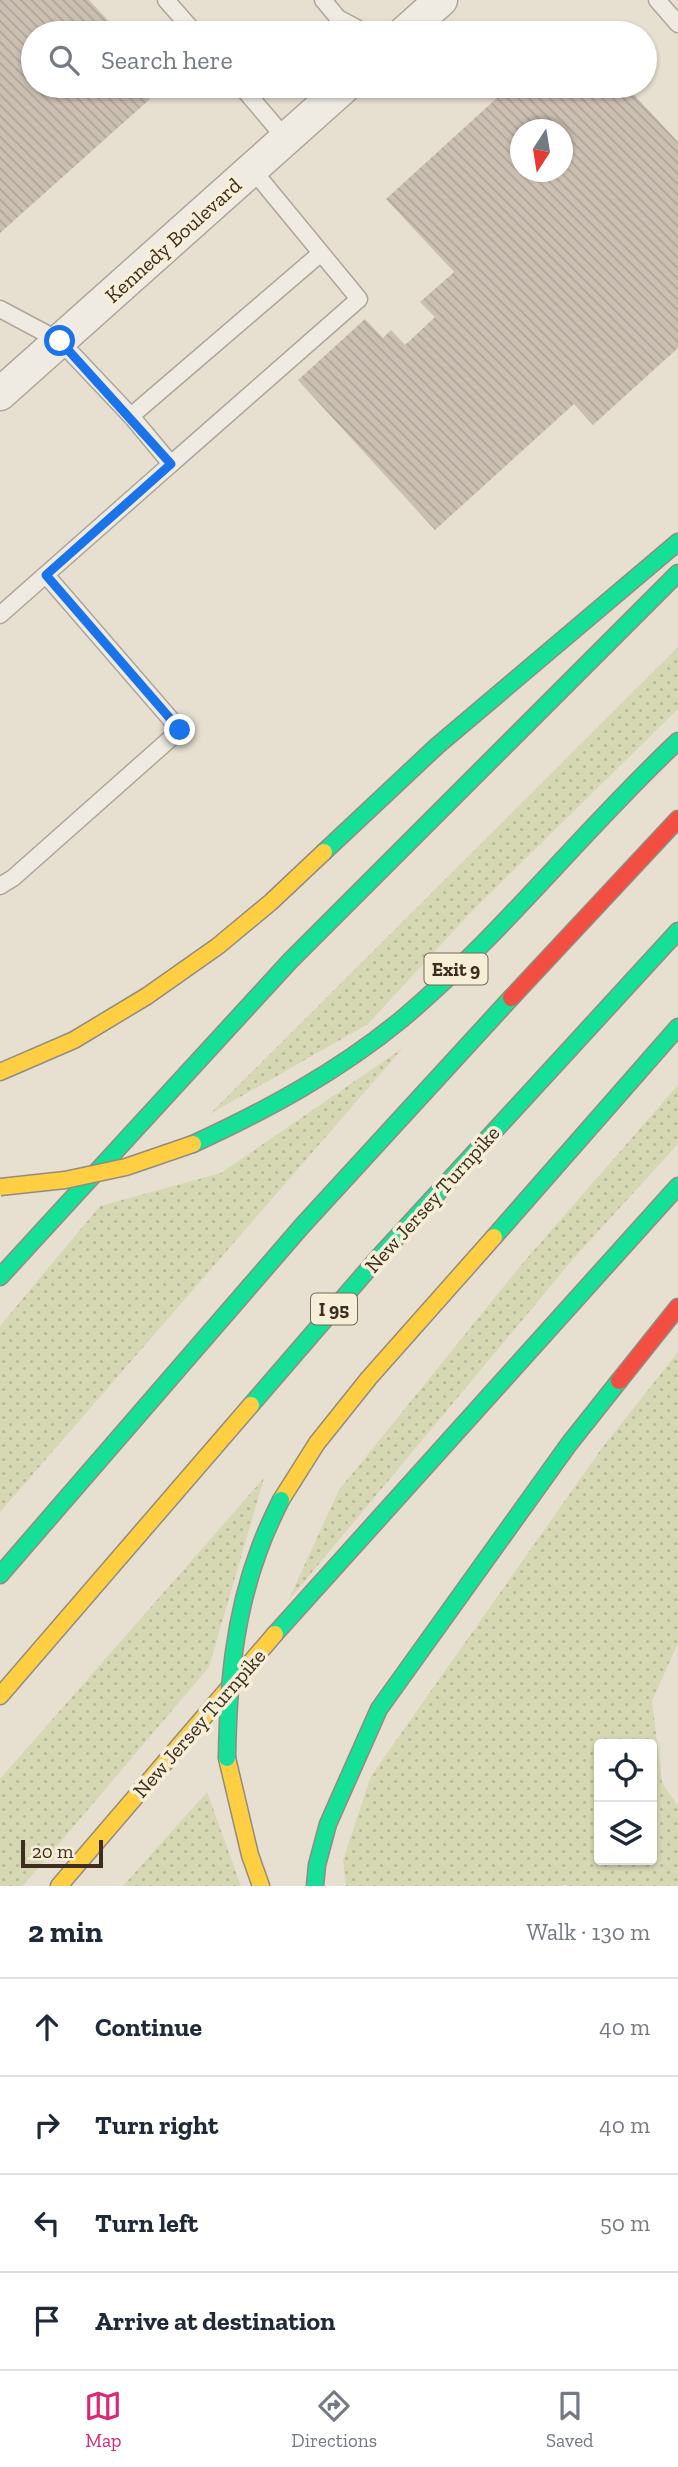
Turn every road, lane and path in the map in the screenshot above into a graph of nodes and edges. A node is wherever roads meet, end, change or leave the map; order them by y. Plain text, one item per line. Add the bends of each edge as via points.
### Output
1 (166, 0) edge
2 (323, 0) edge
3 (441, 0) edge
4 (657, 0) edge
5 (184, 21) edge
6 (344, 21) edge
7 (417, 21) edge
8 (678, 24) edge
9 (251, 98) edge
10 (331, 98) edge
11 (286, 138) junction
12 (252, 169) junction
13 (321, 253) junction
14 (0, 309) edge
15 (60, 341) junction
16 (0, 394) edge
17 (131, 416) junction
18 (171, 464) junction
19 (678, 542) edge
20 (678, 573) edge
21 (46, 575) junction
22 (0, 615) edge
23 (678, 741) edge
24 (678, 819) edge
25 (0, 886) edge
26 (678, 931) edge
27 (678, 1027) edge
28 (0, 1072) edge
29 (678, 1186) edge
30 (0, 1187) edge
31 (0, 1277) edge
32 (678, 1307) edge
33 (0, 1575) edge
34 (0, 1696) edge
35 (59, 1886) edge
36 (261, 1886) edge
37 (315, 1886) edge

1 - 5 lane
2 - 6 lane
3 - 7 street
4 - 8 lane
9 - 11 lane
10 - 11 street, Kennedy Boulevard
11 - 12 street, Kennedy Boulevard
12 - 13 lane
12 - 15 street, Kennedy Boulevard
13 - 17 lane
13 - 18 lane via 359,299
14 - 15 lane
15 - 16 street, Kennedy Boulevard
15 - 17 lane
17 - 18 lane
18 - 21 lane
19 - 28 highway via 437,746 218,946 74,1040
20 - 31 highway via 290,961
21 - 22 lane
21 - 25 lane via 180,730
23 - 30 highway, Exit 9, bridge via 425,999 366,1048 304,1089 193,1144 126,1167
24 - 33 highway via 302,1226
26 - 34 highway, New Jersey Turnpike / I 95 via 377,1259
27 - 36 highway, bridge via 369,1378 317,1443 281,1500 257,1552 242,1602 227,1704 227,1758
29 - 35 highway, New Jersey Turnpike via 272,1637
32 - 37 highway via 569,1444 379,1709 328,1824

